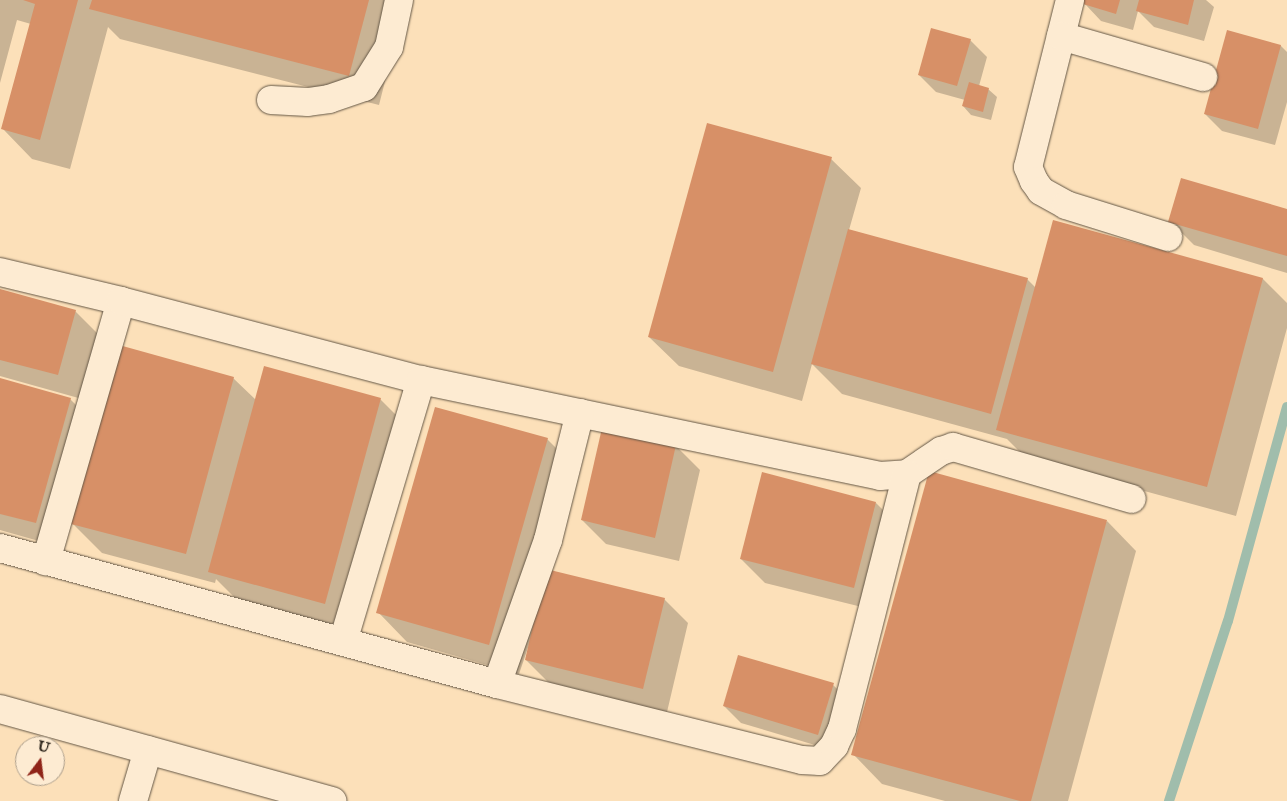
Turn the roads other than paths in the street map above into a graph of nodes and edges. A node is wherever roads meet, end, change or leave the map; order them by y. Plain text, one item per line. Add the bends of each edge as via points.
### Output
1 (399, 0) edge
2 (1070, 0) edge
3 (1061, 36) junction
4 (1203, 77) dead end
5 (271, 100) dead end
6 (1168, 237) dead end
7 (0, 272) edge
8 (120, 302) junction
9 (421, 380) junction
10 (580, 413) junction
11 (907, 474) junction
12 (1132, 499) dead end
13 (0, 548) edge
14 (46, 561) junction
15 (343, 642) junction
16 (497, 684) junction
17 (0, 709) edge
18 (148, 750) junction
19 (132, 801) edge
20 (332, 801) edge

1 - 5 lane via 389,47 364,87 329,100
2 - 3 lane
3 - 4 lane
3 - 6 lane via 1028,167 1034,181 1041,191 1066,205
7 - 8 lane
8 - 9 lane
8 - 14 lane
9 - 10 lane
9 - 15 lane
10 - 11 lane via 880,476
10 - 16 lane via 548,540
11 - 12 lane via 941,451 953,447
11 - 16 lane via 842,729 834,746 820,761 802,760
13 - 14 lane
14 - 15 lane
15 - 16 lane
17 - 18 lane
18 - 19 lane
18 - 20 lane

